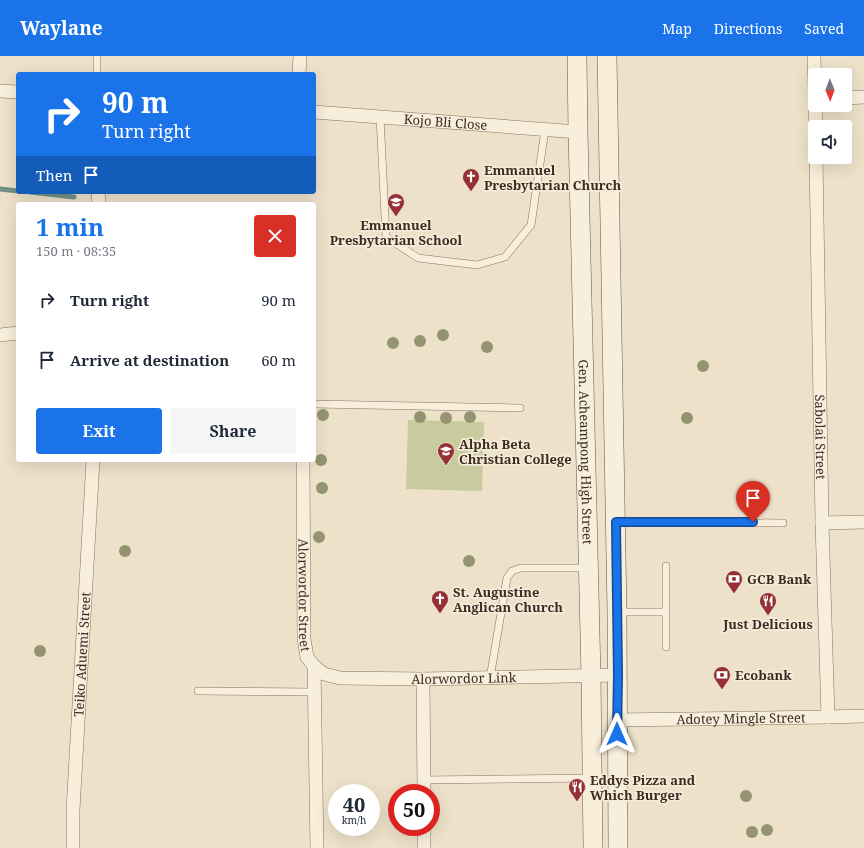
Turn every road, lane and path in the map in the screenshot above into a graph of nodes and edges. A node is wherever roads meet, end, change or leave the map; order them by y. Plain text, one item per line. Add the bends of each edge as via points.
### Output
1 (97, 56) edge
2 (300, 56) edge
3 (577, 56) edge
4 (607, 56) edge
5 (814, 56) edge
6 (814, 68) edge
7 (96, 72) edge
8 (299, 72) edge
9 (0, 90) edge
10 (16, 92) edge
11 (864, 97) edge
12 (852, 98) edge
13 (316, 112) edge
14 (380, 117) junction
15 (545, 130) junction
16 (578, 132) junction
17 (816, 164) edge
18 (16, 333) edge
19 (0, 335) edge
20 (316, 404) edge
21 (520, 408) dead end
22 (92, 462) edge
23 (303, 462) edge
24 (616, 522) junction
25 (784, 522) dead end
26 (864, 522) edge
27 (822, 524) junction
28 (666, 566) dead end
29 (589, 568) junction
30 (617, 612) junction
31 (666, 612) junction
32 (666, 647) dead end
33 (314, 666) junction
34 (618, 675) junction
35 (591, 676) junction
36 (490, 678) junction
37 (423, 679) junction
38 (198, 691) dead end
39 (314, 692) junction
40 (864, 716) edge
41 (828, 717) junction
42 (617, 720) junction
43 (592, 778) junction
44 (424, 784) edge
45 (440, 785) edge
46 (424, 836) edge
47 (73, 848) edge
48 (317, 848) edge
49 (424, 848) edge
50 (593, 848) edge
51 (618, 848) edge

1 - 7 lane
2 - 8 street
3 - 16 main road, Gen. Acheampong High Street
4 - 24 main road
5 - 6 street
9 - 10 street
11 - 12 street
13 - 14 street, Kojo Bli Close
14 - 15 street, Kojo Bli Close
14 - 15 lane via 386,237 418,258 477,265 505,256 531,225
15 - 16 street, Kojo Bli Close
16 - 29 main road, Gen. Acheampong High Street
17 - 27 street, Sabolai Street
18 - 19 street
20 - 21 lane
22 - 47 street, Teiko Aduemi Street
23 - 33 street, Alorwordor Street via 304,639 308,656
24 - 25 lane
24 - 30 main road
26 - 27 street
27 - 41 street, Sabolai Street
28 - 31 lane
29 - 35 main road, Gen. Acheampong High Street
29 - 36 lane via 521,568 512,571 507,578
30 - 31 lane
30 - 34 main road
31 - 32 lane
33 - 37 street, Alorwordor Link via 324,674 340,678
33 - 39 street, Alorwordor Street
34 - 35 street, Alorwordor Link
34 - 42 main road
35 - 36 street, Alorwordor Link
35 - 43 main road, Gen. Acheampong High Street
36 - 37 street, Alorwordor Link
37 - 44 street
38 - 39 lane
39 - 48 street, Alorwordor Street
40 - 41 street, Adotey Mingle Street
41 - 42 street, Adotey Mingle Street
42 - 51 main road
43 - 45 lane
43 - 50 main road, Gen. Acheampong High Street
46 - 49 street

